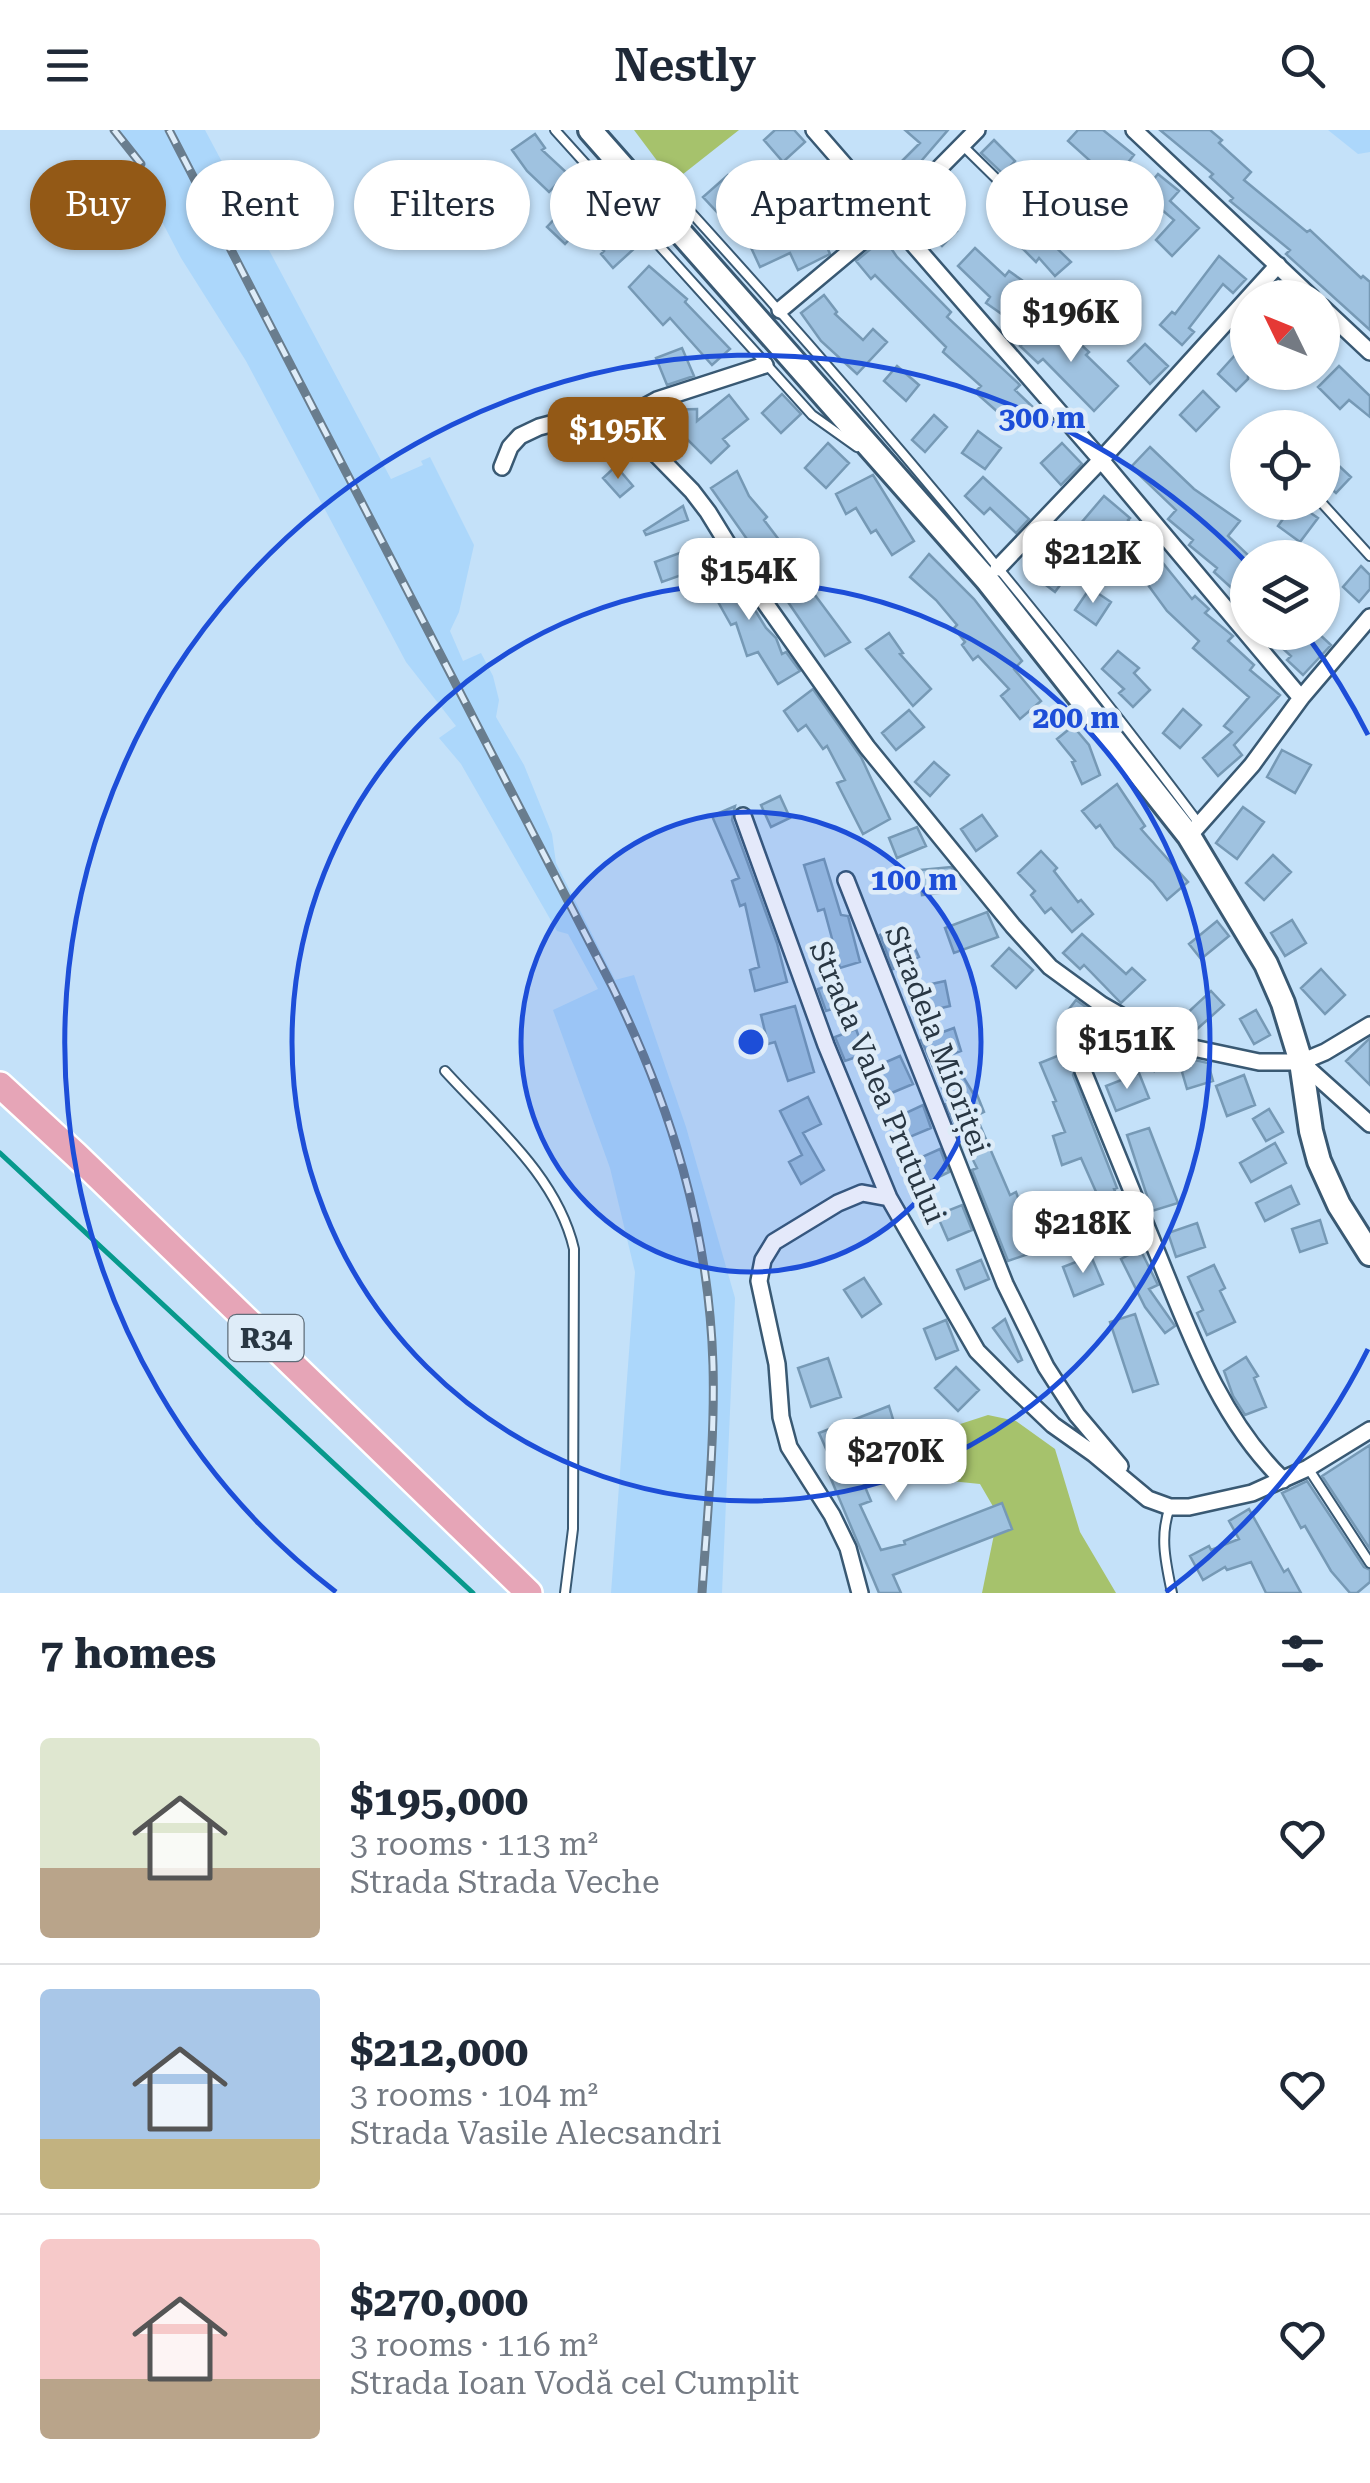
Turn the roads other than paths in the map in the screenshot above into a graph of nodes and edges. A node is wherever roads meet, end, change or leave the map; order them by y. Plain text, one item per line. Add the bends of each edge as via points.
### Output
1 (555, 130) edge
2 (590, 130) edge
3 (814, 130) edge
4 (977, 130) edge
5 (1134, 130) edge
6 (962, 145) junction
7 (840, 160) edge
8 (947, 160) edge
9 (986, 169) edge
10 (696, 218) edge
11 (852, 250) edge
12 (918, 250) edge
13 (1278, 265) junction
14 (1264, 280) edge
15 (1293, 280) edge
16 (780, 310) junction
17 (1230, 318) edge
18 (1340, 324) edge
19 (1370, 352) edge
20 (765, 365) junction
21 (626, 417) junction
22 (1101, 460) junction
23 (502, 467) dead end
24 (890, 470) junction
25 (1337, 520) edge
26 (1370, 556) edge
27 (998, 568) junction
28 (1370, 617) edge
29 (1301, 698) junction
30 (743, 816) dead end
31 (1195, 830) junction
32 (846, 880) dead end
33 (1370, 1025) edge
34 (1301, 1062) junction
35 (444, 1070) dead end
36 (1084, 1071) dead end
37 (0, 1085) edge
38 (1370, 1124) edge
39 (889, 1198) junction
40 (1370, 1254) edge
41 (1370, 1430) edge
42 (1308, 1468) junction
43 (1126, 1479) junction
44 (1283, 1480) junction
45 (1170, 1507) junction
46 (1370, 1563) edge
47 (529, 1593) edge
48 (564, 1593) edge
49 (860, 1593) edge
50 (1172, 1593) edge

1 - 20 lane
2 - 24 main road
3 - 7 street
4 - 6 street
5 - 13 street
6 - 8 street
6 - 9 lane
10 - 16 lane
11 - 16 street
12 - 22 street
13 - 14 street
13 - 15 street
16 - 27 lane
17 - 22 street
18 - 19 street
20 - 21 street via 657,400
20 - 24 lane via 812,415
21 - 23 street via 539,427 520,436
21 - 34 street via 708,512 867,747 1050,967 1156,1036 1259,1062
22 - 27 street
22 - 29 street
24 - 31 main road
25 - 26 lane
27 - 31 lane via 1090,678
28 - 29 street
29 - 31 street
30 - 39 street, Strada Valea Prutului
31 - 34 main road via 1266,964
32 - 43 street, Stradela Mioriței via 1004,1284 1046,1366
33 - 34 street
34 - 38 street
34 - 40 main road via 1319,1161
35 - 48 lane via 548,1186 574,1248 574,1529
36 - 44 street via 1205,1366 1246,1437
37 - 47 main road, R34
39 - 43 street, Strada Valea Prutului via 977,1351 1052,1425
39 - 49 street via 862,1193 774,1242 759,1280 790,1447 848,1548
41 - 42 street
42 - 44 street
42 - 46 lane
43 - 45 street, Strada Valea Prutului
44 - 45 street via 1216,1503
45 - 50 lane via 1164,1555

